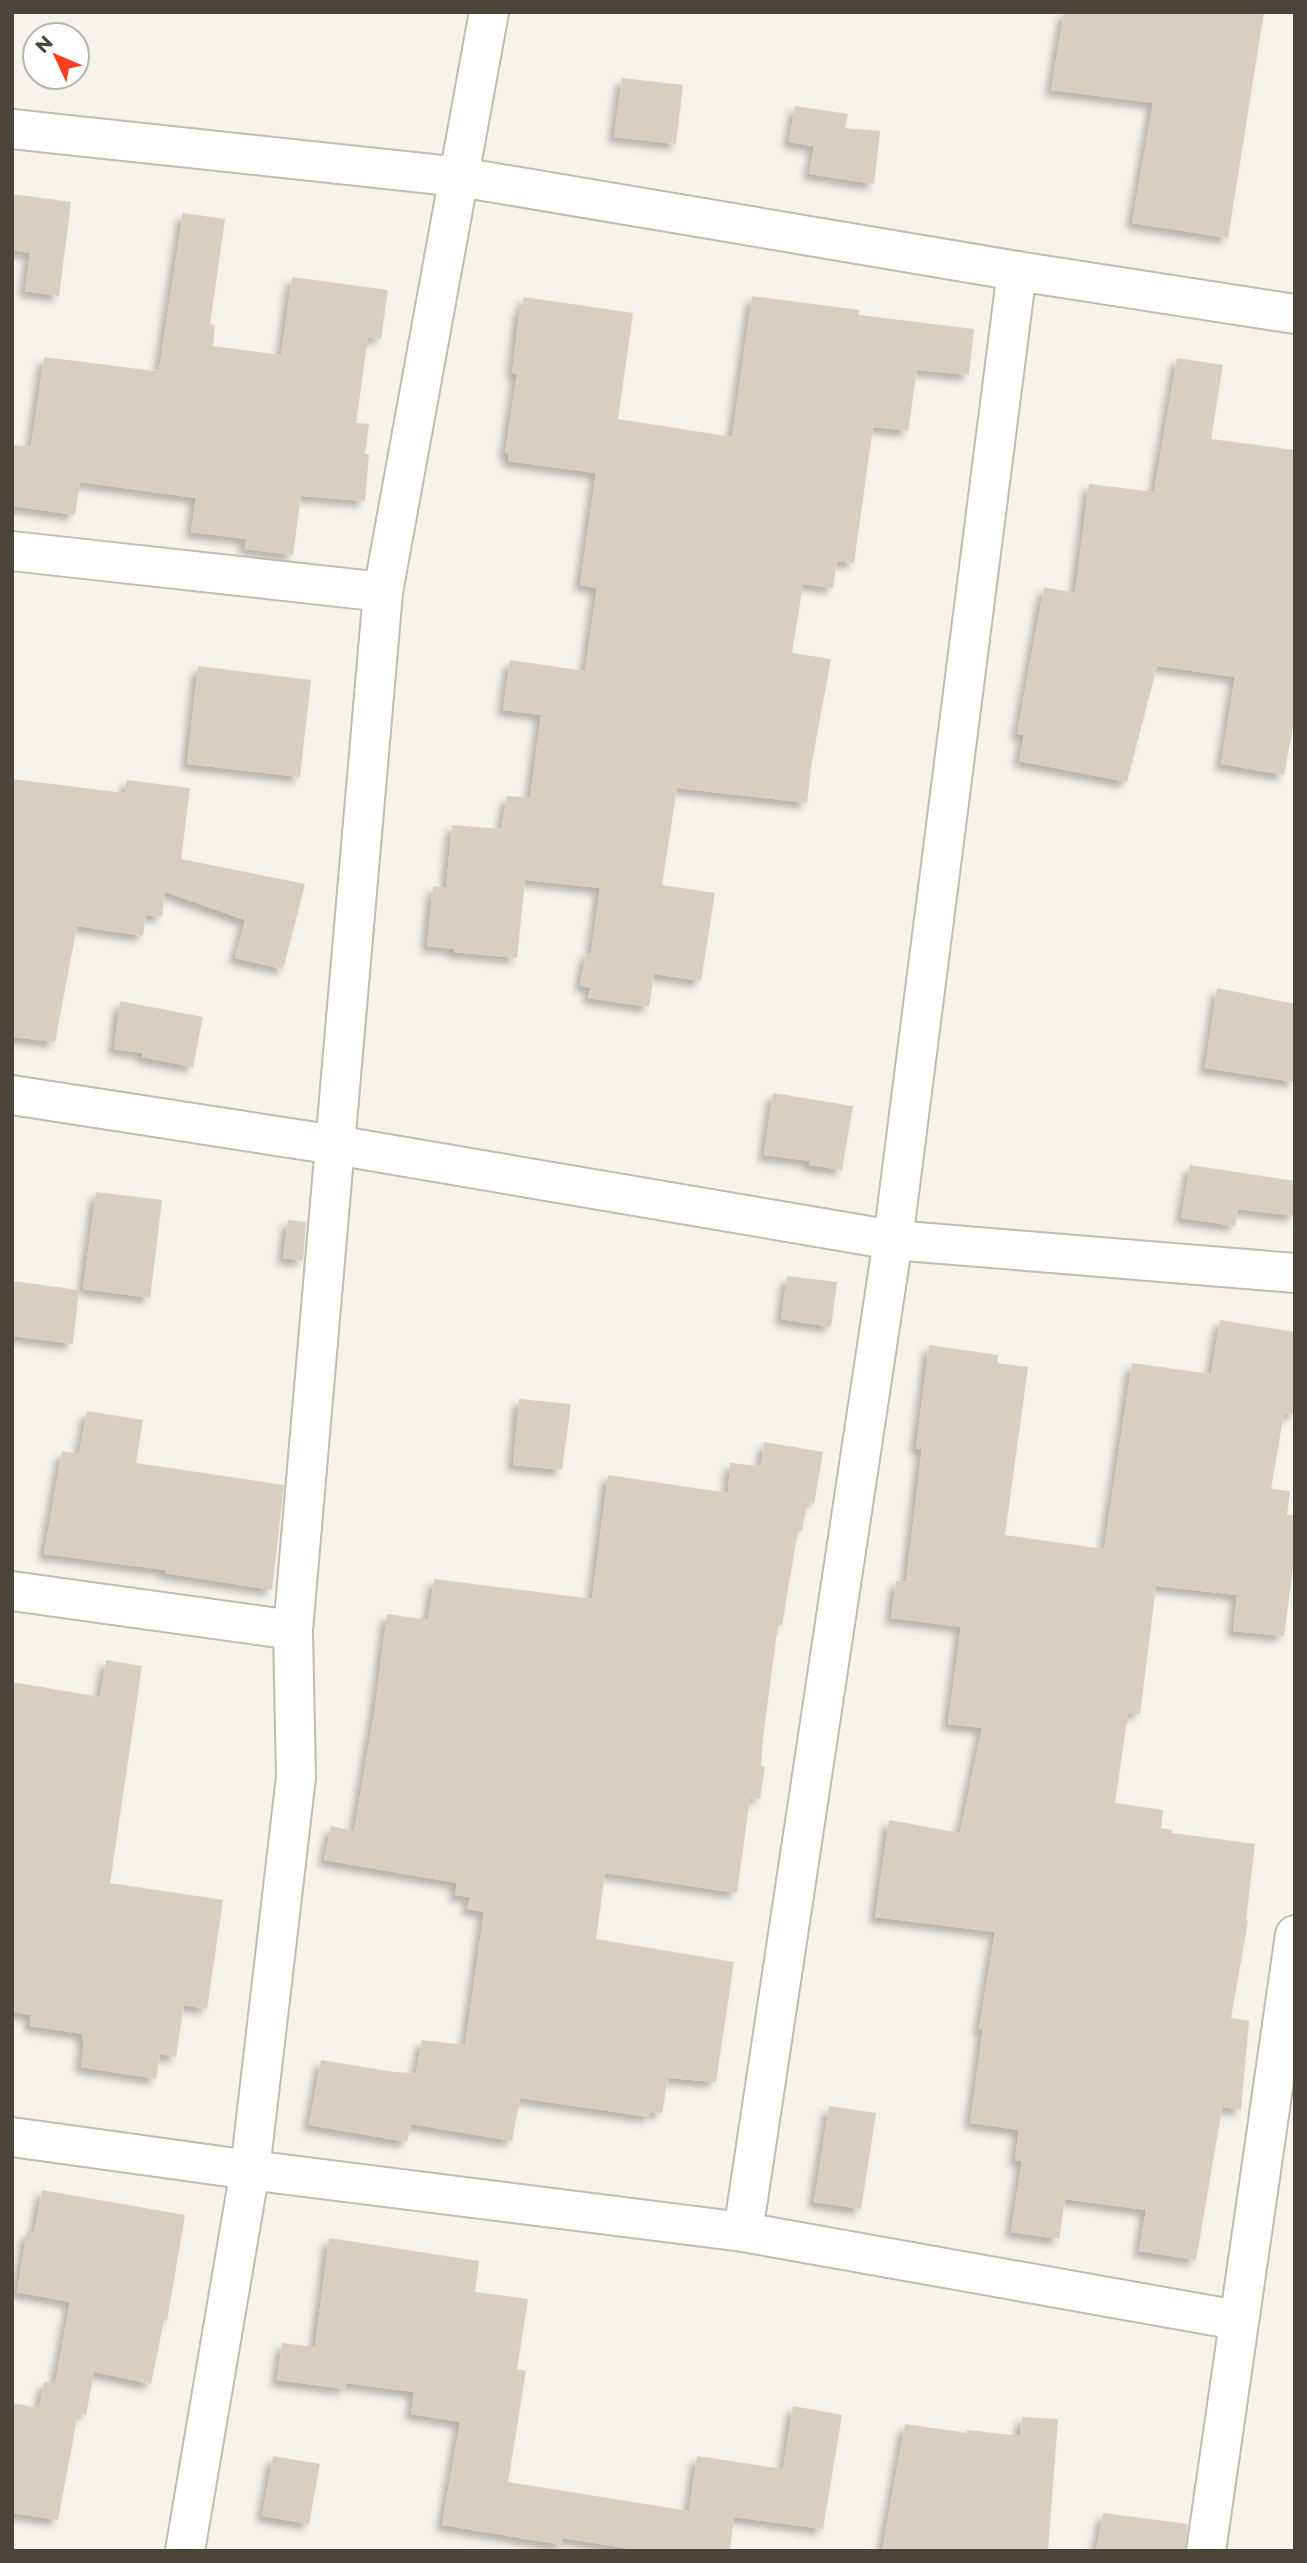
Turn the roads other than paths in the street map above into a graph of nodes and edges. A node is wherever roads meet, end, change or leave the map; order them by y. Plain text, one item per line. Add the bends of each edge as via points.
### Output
1 (489, 12) edge
2 (12, 129) edge
3 (460, 177) junction
4 (1017, 271) junction
5 (1295, 314) edge
6 (12, 551) edge
7 (383, 592) junction
8 (12, 1095) edge
9 (335, 1145) junction
10 (893, 1240) junction
11 (1295, 1273) edge
12 (12, 1591) edge
13 (293, 1630) junction
14 (1295, 1935) edge
15 (12, 2137) edge
16 (250, 2170) junction
17 (743, 2232) junction
18 (1237, 2320) junction
19 (185, 2551) edge
20 (1206, 2551) edge

1 - 3 street
2 - 3 street
3 - 4 street
3 - 7 street
4 - 5 street
4 - 10 street
6 - 7 street
7 - 9 street
8 - 9 street
9 - 10 street
9 - 13 street
10 - 11 street
10 - 17 street
12 - 13 street
13 - 16 street via 296,1777
14 - 18 street
15 - 16 street
16 - 17 street
16 - 19 street
17 - 18 street
18 - 20 street

